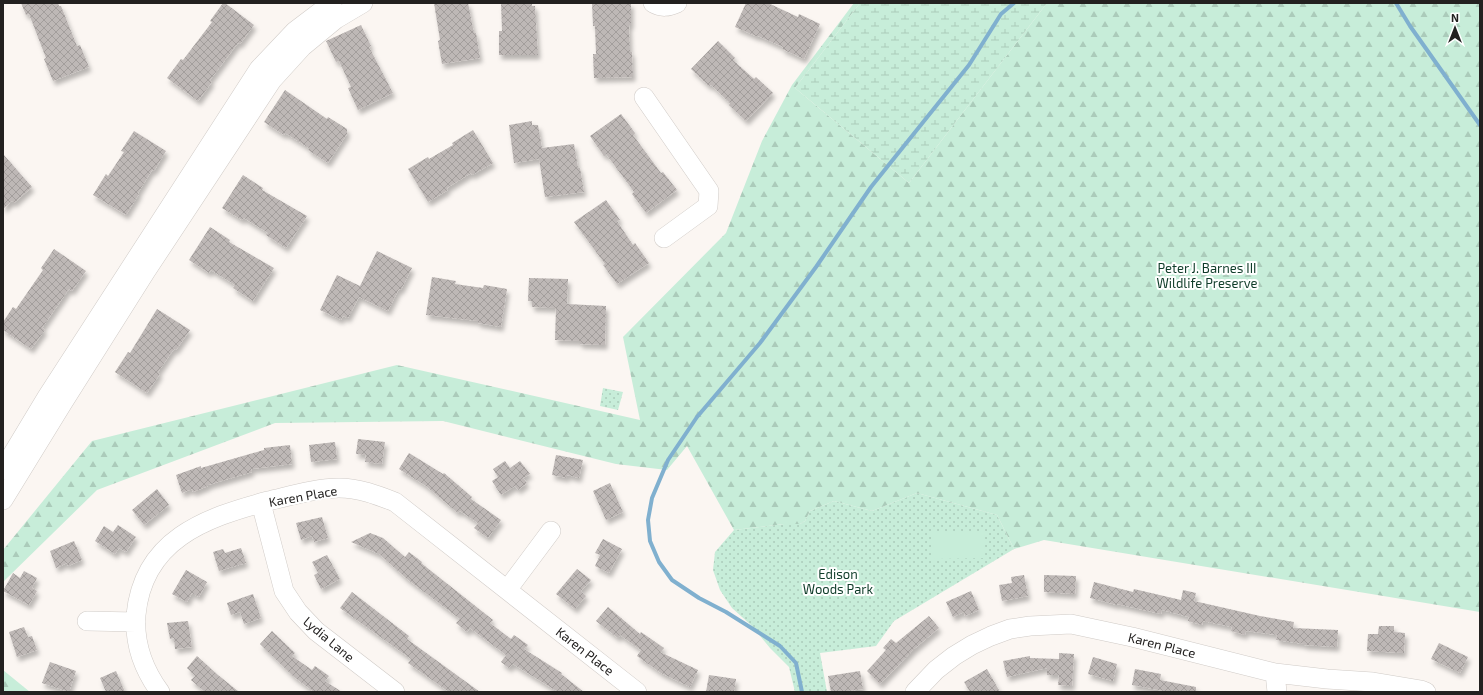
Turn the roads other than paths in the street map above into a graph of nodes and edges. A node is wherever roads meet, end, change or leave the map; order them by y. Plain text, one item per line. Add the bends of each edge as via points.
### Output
1 (332, 3) edge
2 (363, 3) edge
3 (653, 3) edge
4 (677, 3) edge
5 (266, 74) junction
6 (644, 97) dead end
7 (664, 238) dead end
8 (3, 470) edge
9 (3, 500) edge
10 (261, 503) junction
11 (551, 531) dead end
12 (508, 590) junction
13 (87, 621) dead end
14 (136, 622) junction
15 (1275, 673) junction
16 (160, 692) edge
17 (395, 692) edge
18 (637, 692) edge
19 (915, 692) edge
20 (1277, 692) edge
21 (1426, 692) edge

1 - 5 street via 295,31
2 - 5 street via 336,19
3 - 4 street via 663,6
5 - 8 street via 47,397
5 - 9 street
6 - 7 street via 709,191 708,206
10 - 12 street, Karen Place via 296,494 339,488 380,496 395,502
10 - 14 street, Karen Place via 214,517 189,530 171,544 150,570 138,600
10 - 17 street, Lydia Lane via 284,591 298,612 316,631
11 - 12 street
12 - 18 street, Karen Place
13 - 14 street
14 - 16 street, Karen Place via 141,657
15 - 19 street, Karen Place via 1071,624 1030,626 1010,629 972,645 936,670
15 - 20 street
15 - 21 street, Karen Place via 1373,682

